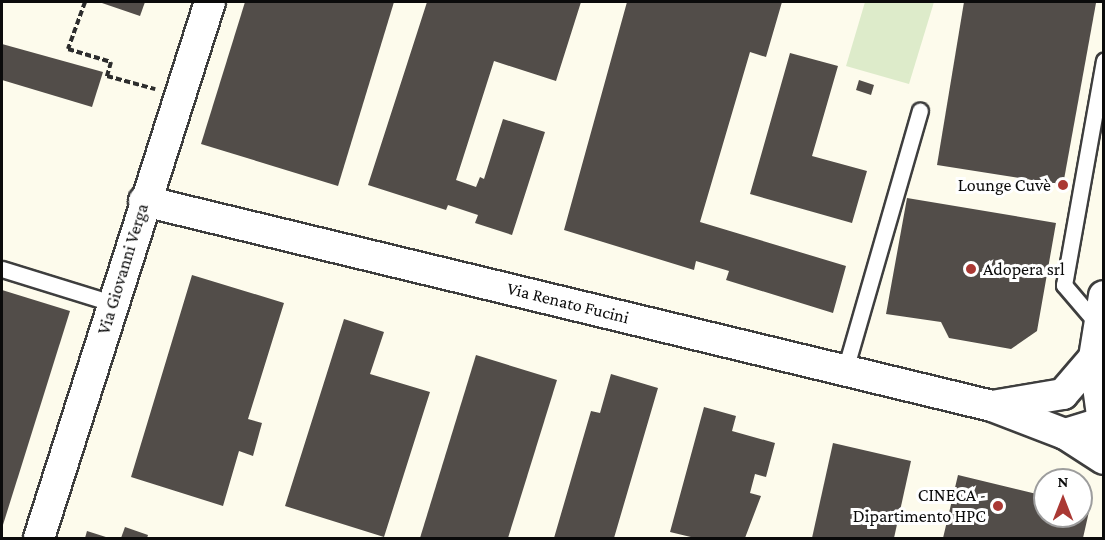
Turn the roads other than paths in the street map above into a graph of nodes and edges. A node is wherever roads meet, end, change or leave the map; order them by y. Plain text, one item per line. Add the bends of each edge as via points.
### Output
1 (210, 2) edge
2 (1104, 61) edge
3 (920, 111) dead end
4 (144, 201) junction
5 (2, 269) edge
6 (1104, 296) edge
7 (112, 303) junction
8 (1099, 326) junction
9 (1094, 358) junction
10 (845, 370) junction
11 (1063, 394) junction
12 (992, 406) junction
13 (1102, 420) edge
14 (1065, 434) junction
15 (1104, 459) edge
16 (39, 538) edge

1 - 4 street, Via Giovanni Verga
2 - 8 lane via 1064,285
3 - 10 lane
4 - 7 street, Via Giovanni Verga
4 - 10 street, Via Renato Fucini
5 - 7 lane
6 - 8 street
7 - 16 street, Via Giovanni Verga
8 - 9 street
9 - 11 street
9 - 13 street
10 - 12 street, Via Renato Fucini
11 - 12 street
11 - 13 street
12 - 14 street, Via Renato Fucini
13 - 14 street
14 - 15 street, Via Renato Fucini

